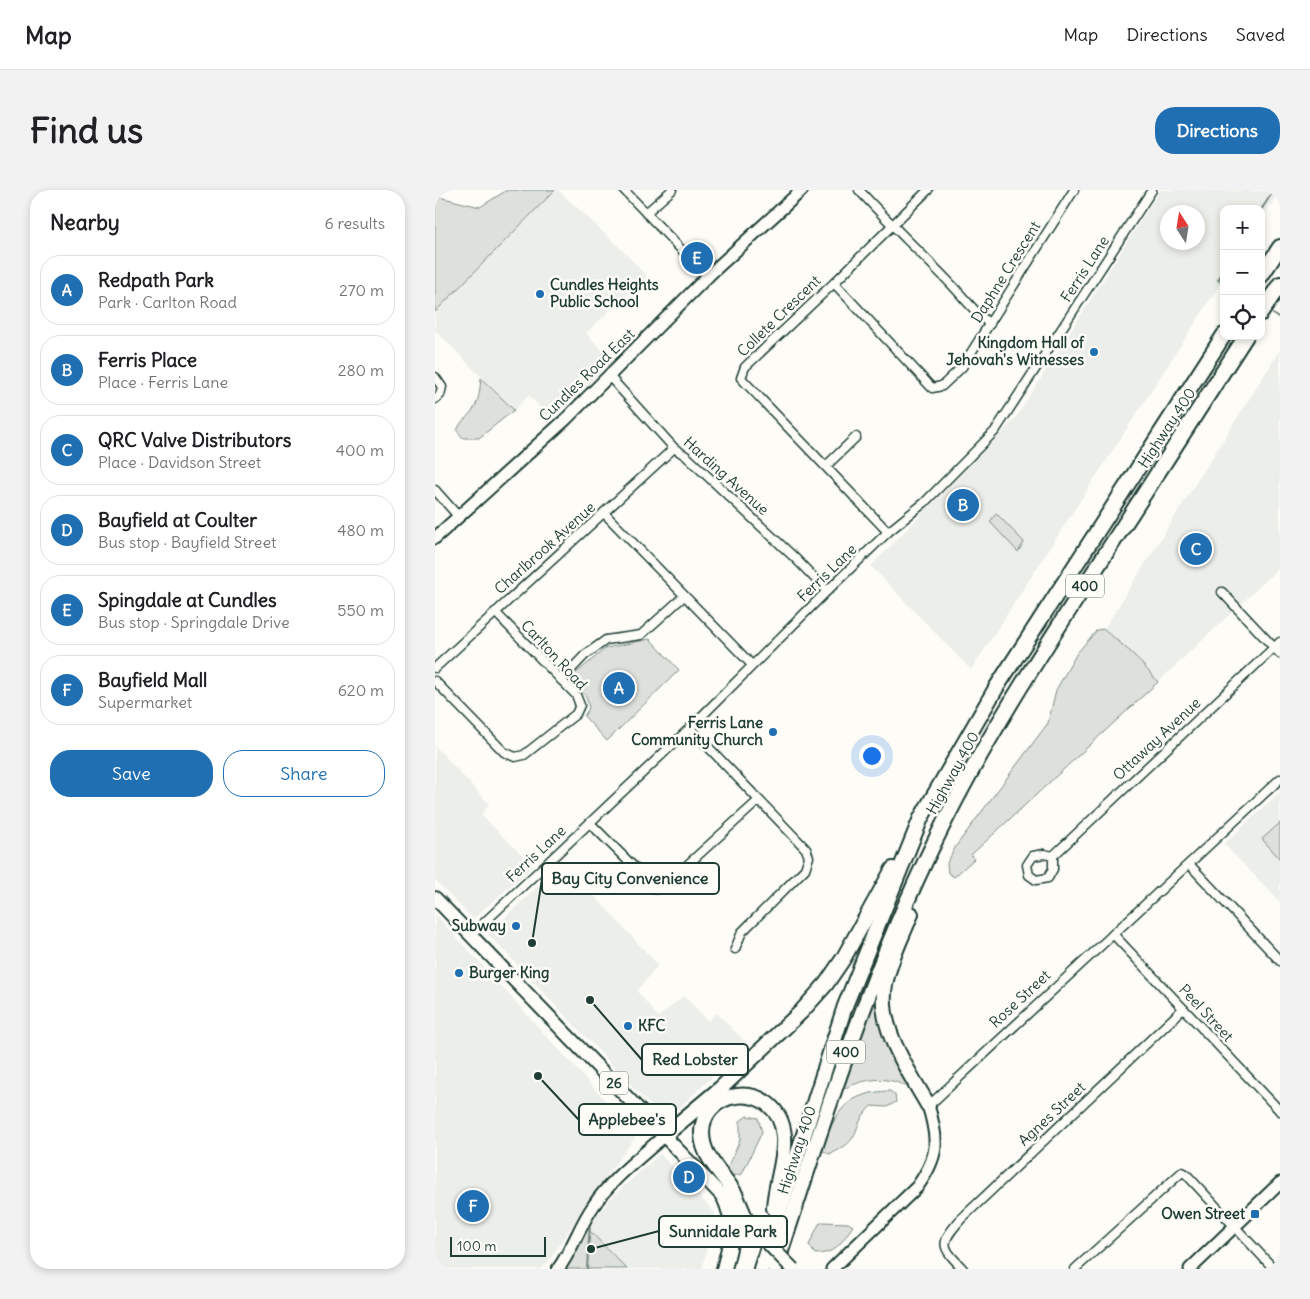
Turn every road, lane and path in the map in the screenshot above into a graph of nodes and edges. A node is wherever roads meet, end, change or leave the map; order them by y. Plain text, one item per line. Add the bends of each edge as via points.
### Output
1 (623, 190) edge
2 (672, 190) edge
3 (802, 190) edge
4 (859, 190) edge
5 (928, 190) edge
6 (1073, 190) edge
7 (1151, 190) edge
8 (646, 213) junction
9 (891, 226) junction
10 (1280, 247) edge
11 (1265, 270) edge
12 (709, 275) junction
13 (834, 283) junction
14 (1280, 284) edge
15 (1265, 307) edge
16 (990, 324) junction
17 (1221, 340) edge
18 (1243, 340) edge
19 (609, 376) junction
20 (435, 377) edge
21 (435, 399) edge
22 (856, 437) dead end
23 (674, 448) junction
24 (826, 466) junction
25 (435, 490) edge
26 (604, 513) junction
27 (458, 516) junction
28 (888, 532) junction
29 (435, 538) edge
30 (827, 592) junction
31 (1222, 592) dead end
32 (685, 596) junction
33 (495, 612) junction
34 (1277, 645) edge
35 (1280, 654) edge
36 (752, 665) junction
37 (435, 668) edge
38 (561, 680) junction
39 (435, 681) edge
40 (690, 728) junction
41 (1280, 779) edge
42 (759, 800) junction
43 (921, 818) junction
44 (590, 823) junction
45 (934, 842) junction
46 (1053, 856) dead end
47 (1189, 864) junction
48 (435, 898) edge
49 (1113, 934) junction
50 (471, 935) junction
51 (735, 950) dead end
52 (1280, 961) edge
53 (1183, 1009) junction
54 (928, 1105) junction
55 (1280, 1111) edge
56 (665, 1135) junction
57 (1280, 1183) edge
58 (724, 1197) junction
59 (747, 1222) junction
60 (775, 1226) junction
61 (1234, 1226) junction
62 (831, 1268) edge
63 (558, 1269) edge
64 (724, 1269) edge
65 (761, 1269) edge
66 (775, 1269) edge
67 (793, 1269) edge
68 (963, 1269) edge
69 (1075, 1269) edge
70 (1190, 1269) edge
71 (1274, 1269) edge

1 - 8 street
2 - 8 street
3 - 12 main road, Cundles Road East
4 - 9 street
5 - 9 street, Collete Crescent
6 - 16 street, Daphne Crescent
7 - 28 street, Ferris Lane via 995,431 924,503
8 - 12 street
9 - 13 street, Collete Crescent
9 - 16 street
10 - 11 highway
12 - 19 main road, Cundles Road East
13 - 16 street, Daphne Crescent via 932,388 952,379
13 - 24 street, Collete Crescent via 745,367 741,378
14 - 15 highway
17 - 43 highway, Highway 400 / 400 via 996,688
18 - 45 highway, Highway 400 / 400 via 1013,700
19 - 23 street, Harding Avenue
19 - 27 main road, Cundles Road East
20 - 21 street via 442,387
22 - 24 street
23 - 26 street, Charlbrook Avenue
23 - 30 street, Harding Avenue
24 - 28 street, Collete Crescent
25 - 27 street
26 - 32 street
26 - 33 street, Charlbrook Avenue
27 - 29 main road, Cundles Road East
28 - 30 street, Ferris Lane
30 - 36 street, Ferris Lane
31 - 34 street
32 - 36 street
32 - 38 street via 641,635 607,640 585,655
33 - 37 street, Charlbrook Avenue
33 - 38 street, Carlton Road
34 - 35 street
34 - 46 street, Ottaway Avenue
36 - 40 street, Ferris Lane
38 - 39 street, Carlton Road via 576,695 580,705 576,714 524,755 515,757 504,752
40 - 42 street
40 - 44 street, Ferris Lane
41 - 47 street, Rose Street
42 - 44 street via 665,885 656,889
42 - 51 street via 806,849 809,862 741,932
43 - 56 highway via 826,984 721,1088
43 - 60 highway, Highway 400 / 400 via 845,1006
44 - 50 street, Ferris Lane
45 - 54 highway via 927,875 893,958 883,995 894,1043
45 - 66 highway, Highway 400 / 400 via 852,1034
47 - 49 street, Rose Street
47 - 52 street
48 - 50 main road, 26
49 - 53 street, Peel Street
49 - 54 street, Rose Street
50 - 56 main road, 26
53 - 55 street, Peel Street
53 - 68 street, Agnes Street via 961,1219 944,1241 947,1251
54 - 62 main road via 936,1144 931,1165 917,1187
56 - 58 main road, 26
56 - 63 main road via 627,1168 595,1204
57 - 61 main road
58 - 59 main road, 26
58 - 64 highway via 733,1222
59 - 60 highway via 734,1193 713,1164 702,1141 706,1117 723,1099 736,1095 762,1100 777,1114 782,1125 784,1137 774,1206
59 - 67 main road, 26, bridge
60 - 65 highway, Highway 400 / 400
61 - 69 street via 1182,1172
61 - 70 main road
61 - 71 street

